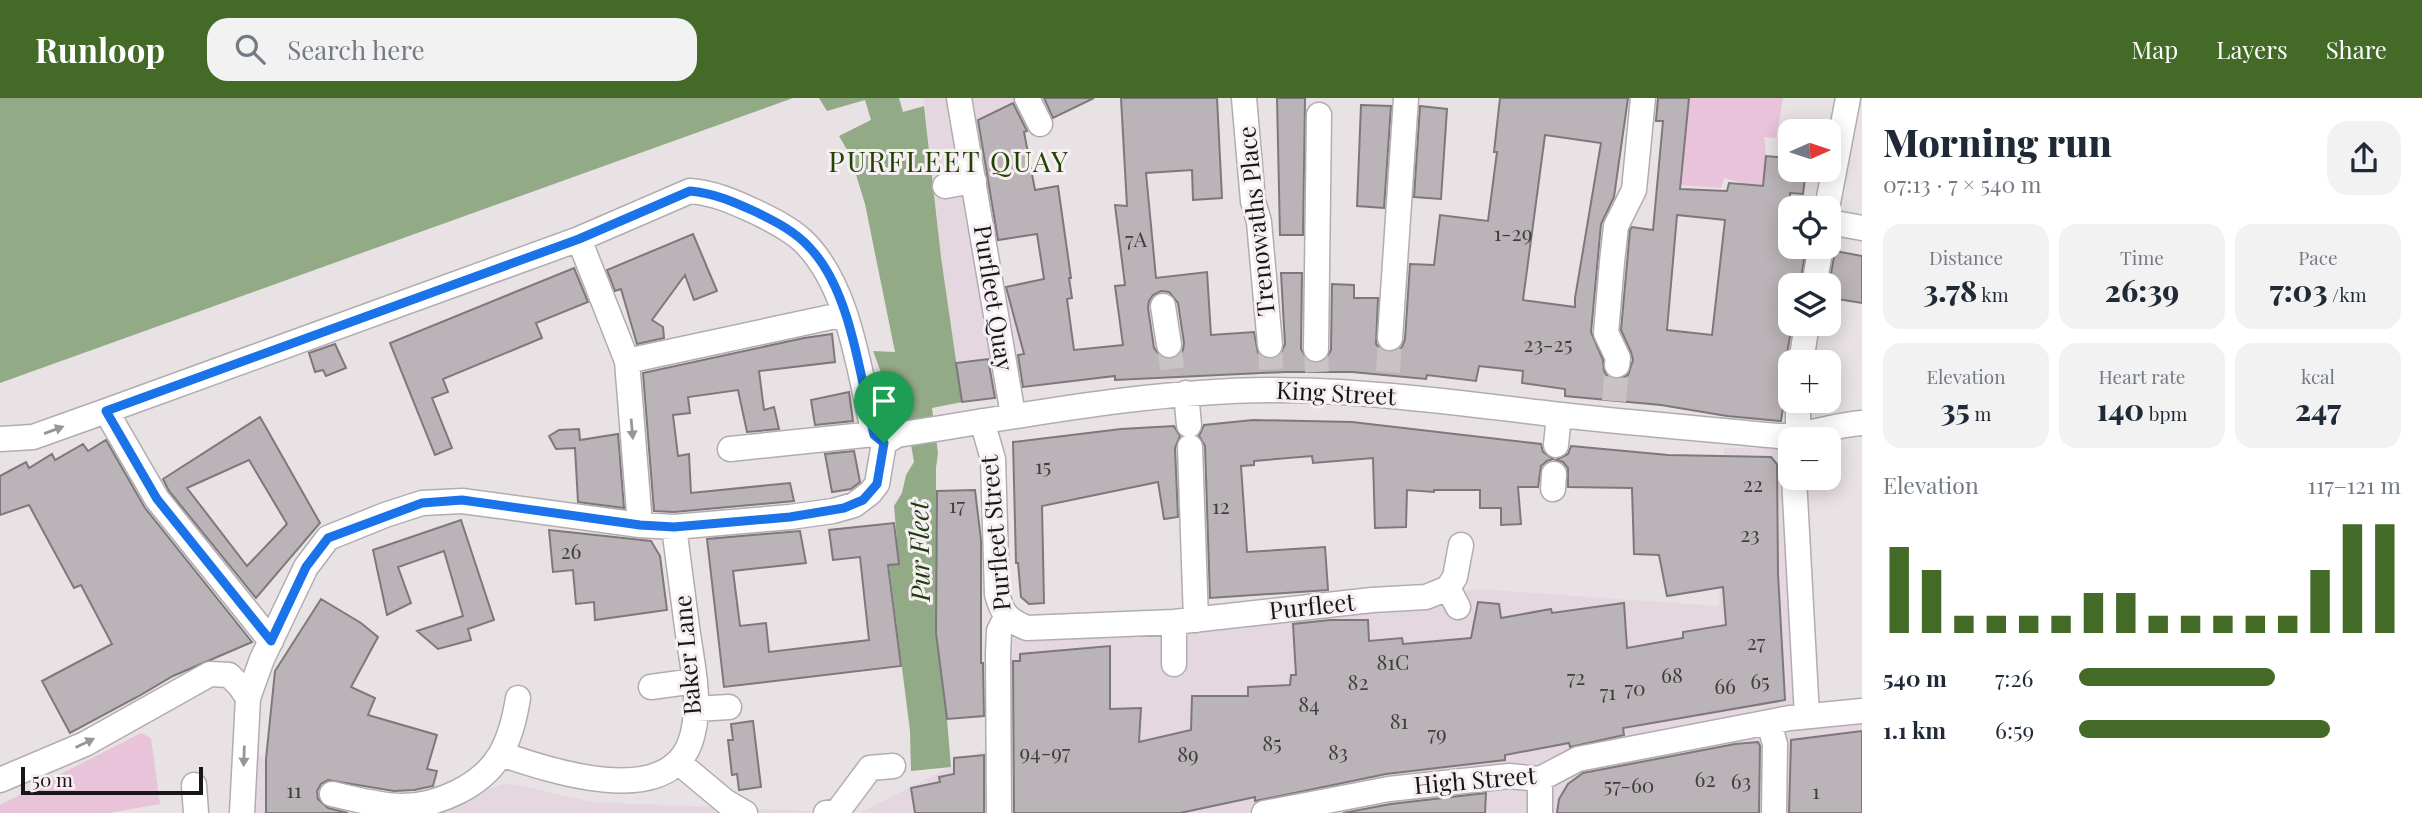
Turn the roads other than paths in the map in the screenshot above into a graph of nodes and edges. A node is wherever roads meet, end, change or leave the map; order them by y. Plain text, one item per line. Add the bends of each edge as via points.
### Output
1 (959, 98) edge
2 (1027, 98) edge
3 (1244, 98) edge
4 (1406, 98) edge
5 (1643, 98) edge
6 (1847, 98) edge
7 (1319, 115) dead end
8 (1040, 124) dead end
9 (974, 181) junction
10 (945, 186) dead end
11 (1829, 196) edge
12 (1841, 224) edge
13 (1862, 228) edge
14 (579, 239) junction
15 (1163, 306) dead end
16 (845, 314) junction
17 (1390, 338) tunnel mouth
18 (1169, 345) tunnel mouth
19 (1270, 345) tunnel mouth
20 (627, 361) junction
21 (1617, 365) tunnel mouth
22 (1316, 371) junction
23 (1178, 388) junction
24 (106, 411) junction
25 (1013, 415) junction
26 (1559, 415) junction
27 (973, 423) junction
28 (1862, 423) edge
29 (1836, 427) edge
30 (1778, 435) edge
31 (885, 438) junction
32 (0, 439) edge
33 (1556, 445) dead end
34 (730, 449) dead end
35 (1795, 490) edge
36 (640, 525) junction
37 (674, 527) junction
38 (1461, 545) dead end
39 (1006, 617) junction
40 (1185, 621) junction
41 (271, 641) junction
42 (1174, 664) dead end
43 (695, 681) junction
44 (651, 687) dead end
45 (248, 698) junction
46 (518, 698) dead end
47 (729, 707) dead end
48 (696, 709) junction
49 (1862, 711) edge
50 (1807, 716) junction
51 (1769, 723) junction
52 (501, 754) junction
53 (678, 762) junction
54 (877, 762) dead end
55 (1540, 779) junction
56 (0, 780) edge
57 (194, 785) dead end
58 (332, 794) dead end
59 (733, 809) edge
60 (832, 812) edge
61 (197, 813) edge
62 (242, 813) edge
63 (999, 813) edge
64 (1264, 813) edge
65 (1540, 813) edge
66 (1774, 813) edge

1 - 9 street, Purfleet Quay
2 - 8 street
3 - 19 street, Trenowaths Place
4 - 17 street
5 - 21 street via 1634,190 1616,226 1612,262 1606,333
6 - 11 street
7 - 22 street
9 - 10 street
9 - 25 street, Purfleet Quay
12 - 13 street
14 - 16 street via 675,195 706,192 800,238 828,273
14 - 20 street
14 - 24 street
15 - 18 street
16 - 20 street
16 - 31 street
20 -> 36 street
22 - 23 street, King Street via 1272,381
22 - 26 street, King Street
23 - 25 street, King Street
23 - 40 street via 1189,436
32 -> 24 street via 33,437
24 - 41 street via 157,499
25 - 27 street, King Street
26 - 30 street, King Street via 1613,411
26 - 33 street
27 - 31 street, King Street
27 - 39 street, Purfleet Street via 993,459 997,594
28 - 29 street, King Street
31 - 34 street, King Street
31 - 37 street via 877,484 854,505 790,517
35 - 50 street
36 - 37 street
36 - 41 street via 462,500 422,503 328,538 306,567
37 - 43 street, Baker Lane
38 - 40 street, Purfleet via 1453,597 1372,600
39 - 40 street, Purfleet via 1027,628
39 - 63 street, Purfleet Street via 999,631 998,654
40 - 42 street
41 - 45 street
43 - 44 street
43 - 48 street, Baker Lane
56 -> 45 street via 85,744 210,674 229,675
45 -> 62 street
46 - 52 street
47 - 48 street
48 - 53 street, Baker Lane via 690,745
49 - 50 street, High Street
50 - 51 street, High Street
51 - 55 street, High Street via 1578,759
51 - 66 street via 1775,744
52 - 53 street via 603,780 643,778
52 - 58 street via 491,768 463,789 424,804 379,804
53 - 59 street
54 - 60 street
55 - 64 street, High Street via 1508,776 1389,789
55 - 65 street
57 - 61 street

